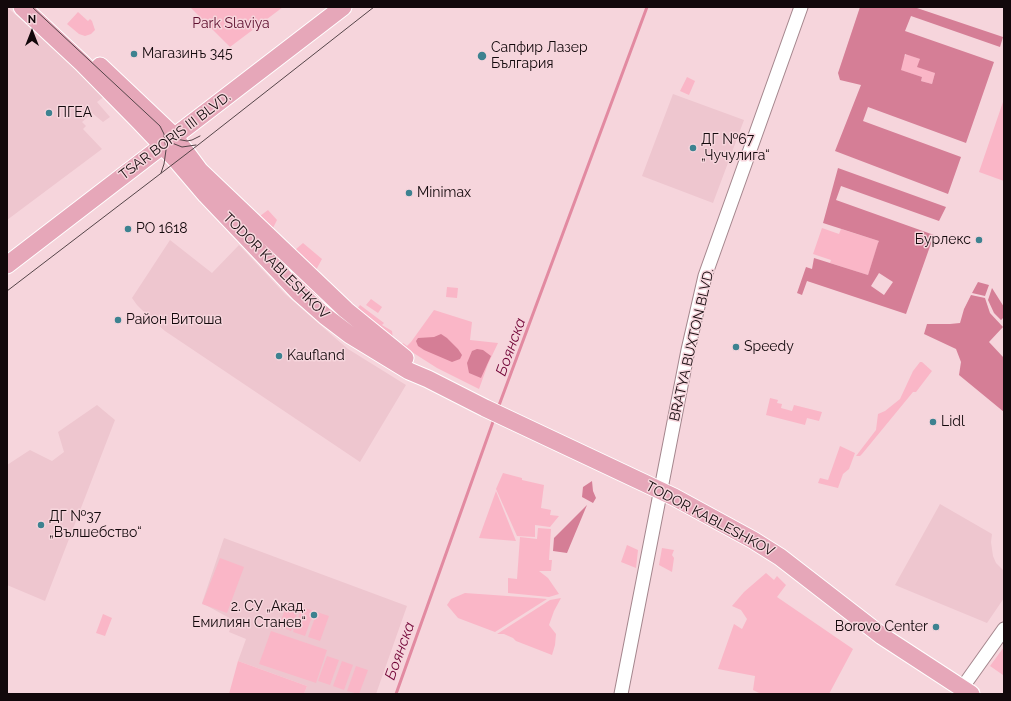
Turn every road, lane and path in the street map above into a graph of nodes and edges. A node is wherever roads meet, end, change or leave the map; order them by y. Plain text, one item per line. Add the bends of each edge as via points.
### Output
1 (22, 7) edge
2 (37, 7) edge
3 (343, 7) edge
4 (801, 7) edge
5 (168, 141) junction
6 (7, 265) edge
7 (661, 491) junction
8 (1004, 629) edge
9 (967, 691) edge
10 (621, 694) edge

1 - 5 main road
2 - 5 main road via 150,112
3 - 5 main road, TSAR BORIS III BLVD.
4 - 7 street, BRATYA BUXTON BLVD. via 706,276 688,350
5 - 6 main road, TSAR BORIS III BLVD.
5 - 7 main road, TODOR KABLESHKOV via 346,310 428,379
7 - 9 main road, TODOR KABLESHKOV via 719,520 780,557 882,636
7 - 10 street, BRATYA BUXTON BLVD.
8 - 9 street

